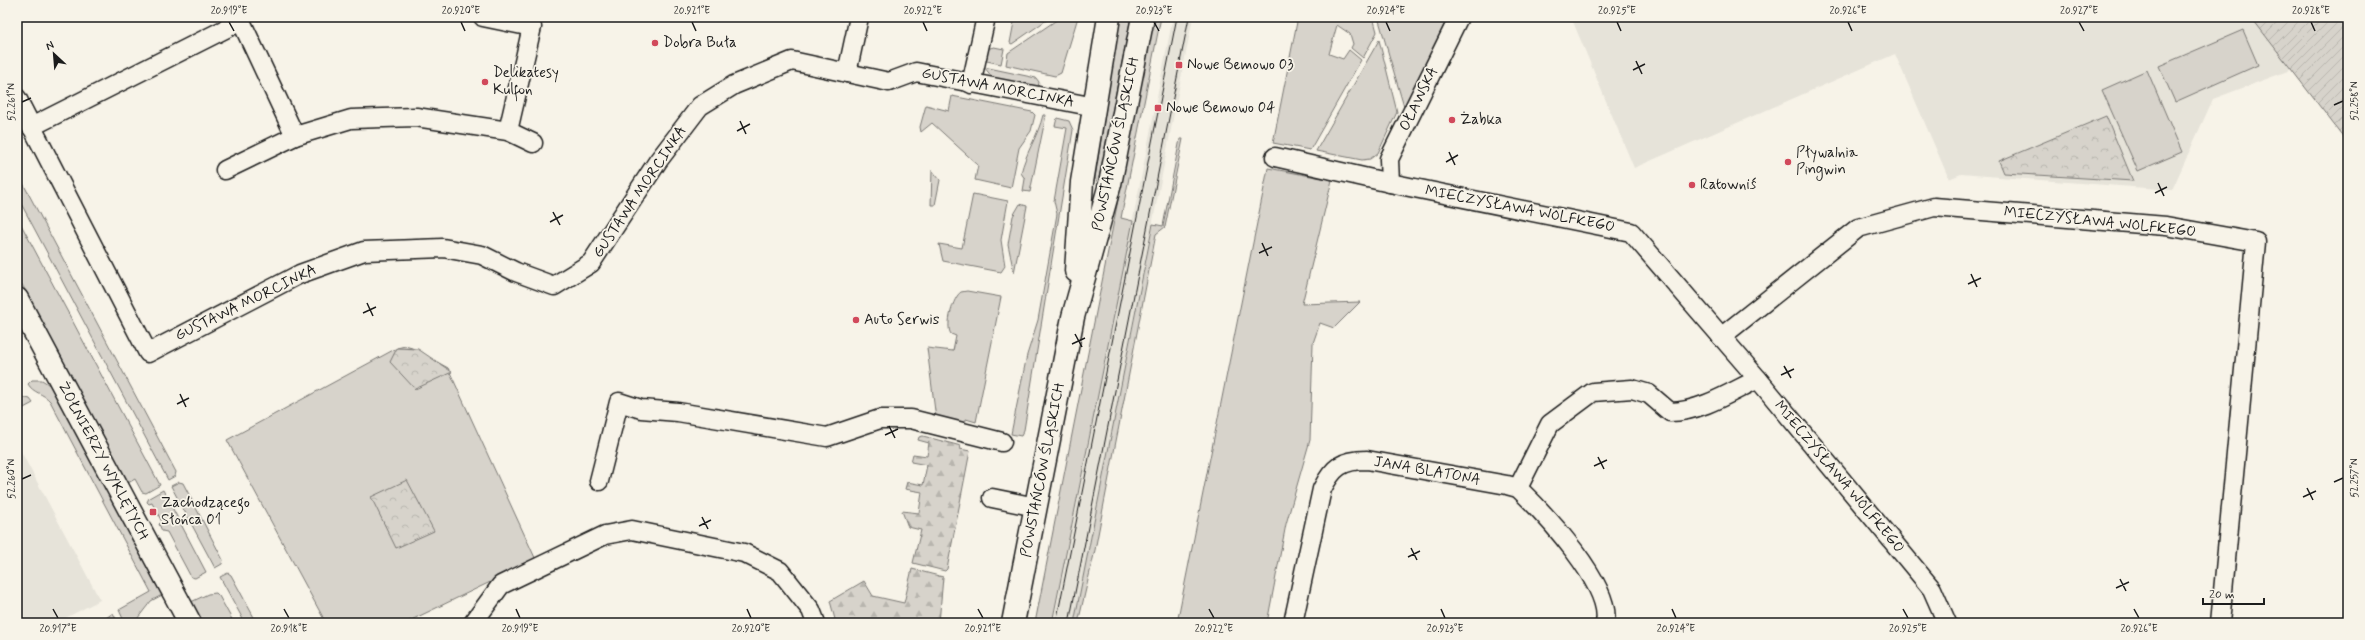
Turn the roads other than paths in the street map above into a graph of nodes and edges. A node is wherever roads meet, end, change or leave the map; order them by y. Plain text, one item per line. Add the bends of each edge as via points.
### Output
1 (483, 17) edge
2 (859, 17) edge
3 (986, 17) edge
4 (1109, 17) edge
5 (1143, 17) edge
6 (1459, 17) edge
7 (847, 73) junction
8 (971, 84) junction
9 (17, 98) edge
10 (1095, 107) junction
11 (31, 127) junction
12 (508, 131) junction
13 (295, 136) junction
14 (533, 143) dead end
15 (1274, 157) dead end
16 (225, 170) dead end
17 (1390, 183) junction
18 (17, 299) edge
19 (1073, 317) junction
20 (1721, 337) junction
21 (1758, 379) junction
22 (1002, 442) dead end
23 (599, 481) dead end
24 (1518, 488) junction
25 (992, 498) dead end
26 (1036, 507) junction
27 (190, 623) edge
28 (473, 623) edge
29 (816, 623) edge
30 (1013, 623) edge
31 (1292, 623) edge
32 (1605, 623) edge
33 (1946, 623) edge
34 (2220, 623) edge

1 - 12 street via 532,27
2 - 7 street
3 - 8 street
4 - 10 main road, POWSTAŃCÓW ŚLĄSKICH
5 - 19 main road, POWSTAŃCÓW ŚLĄSKICH via 1110,184
6 - 17 street, OŁAWSKA via 1389,159
7 - 8 street, GUSTAWA MORCINKA via 889,82 916,72
7 - 11 street, GUSTAWA MORCINKA via 792,61 734,85 700,106 658,161 591,263 554,286 482,256 444,248 364,251 300,274 148,353
8 - 10 street, GUSTAWA MORCINKA
9 - 11 street
10 - 19 main road, POWSTAŃCÓW ŚLĄSKICH via 1082,182
11 - 13 street via 241,21
12 - 13 street via 416,116 351,119
12 - 14 street
13 - 16 street
15 - 17 street, MIECZYSŁAWA WOLFKEGO
17 - 20 street, MIECZYSŁAWA WOLFKEGO via 1631,232
18 - 27 main road, ŻOŁNIERZY WYKLĘTYCH
19 - 26 main road, POWSTAŃCÓW ŚLĄSKICH
20 - 21 street, MIECZYSŁAWA WOLFKEGO
20 - 34 street, MIECZYSŁAWA WOLFKEGO via 1858,228 1934,207 2166,226 2256,242
21 - 24 street via 1681,412 1670,412 1649,394 1632,389 1593,392 1550,424
21 - 33 street, MIECZYSŁAWA WOLFKEGO via 1932,589
22 - 23 street via 911,419 880,419 827,437 678,412 641,409 619,402
24 - 31 street, JANA BLATONA via 1367,460 1350,460 1333,471 1322,489
24 - 32 street via 1586,567 1598,586 1606,616
25 - 26 street
26 - 30 main road, POWSTAŃCÓW ŚLĄSKICH
28 - 29 street via 501,585 605,535 632,530 744,553 780,571 811,610

